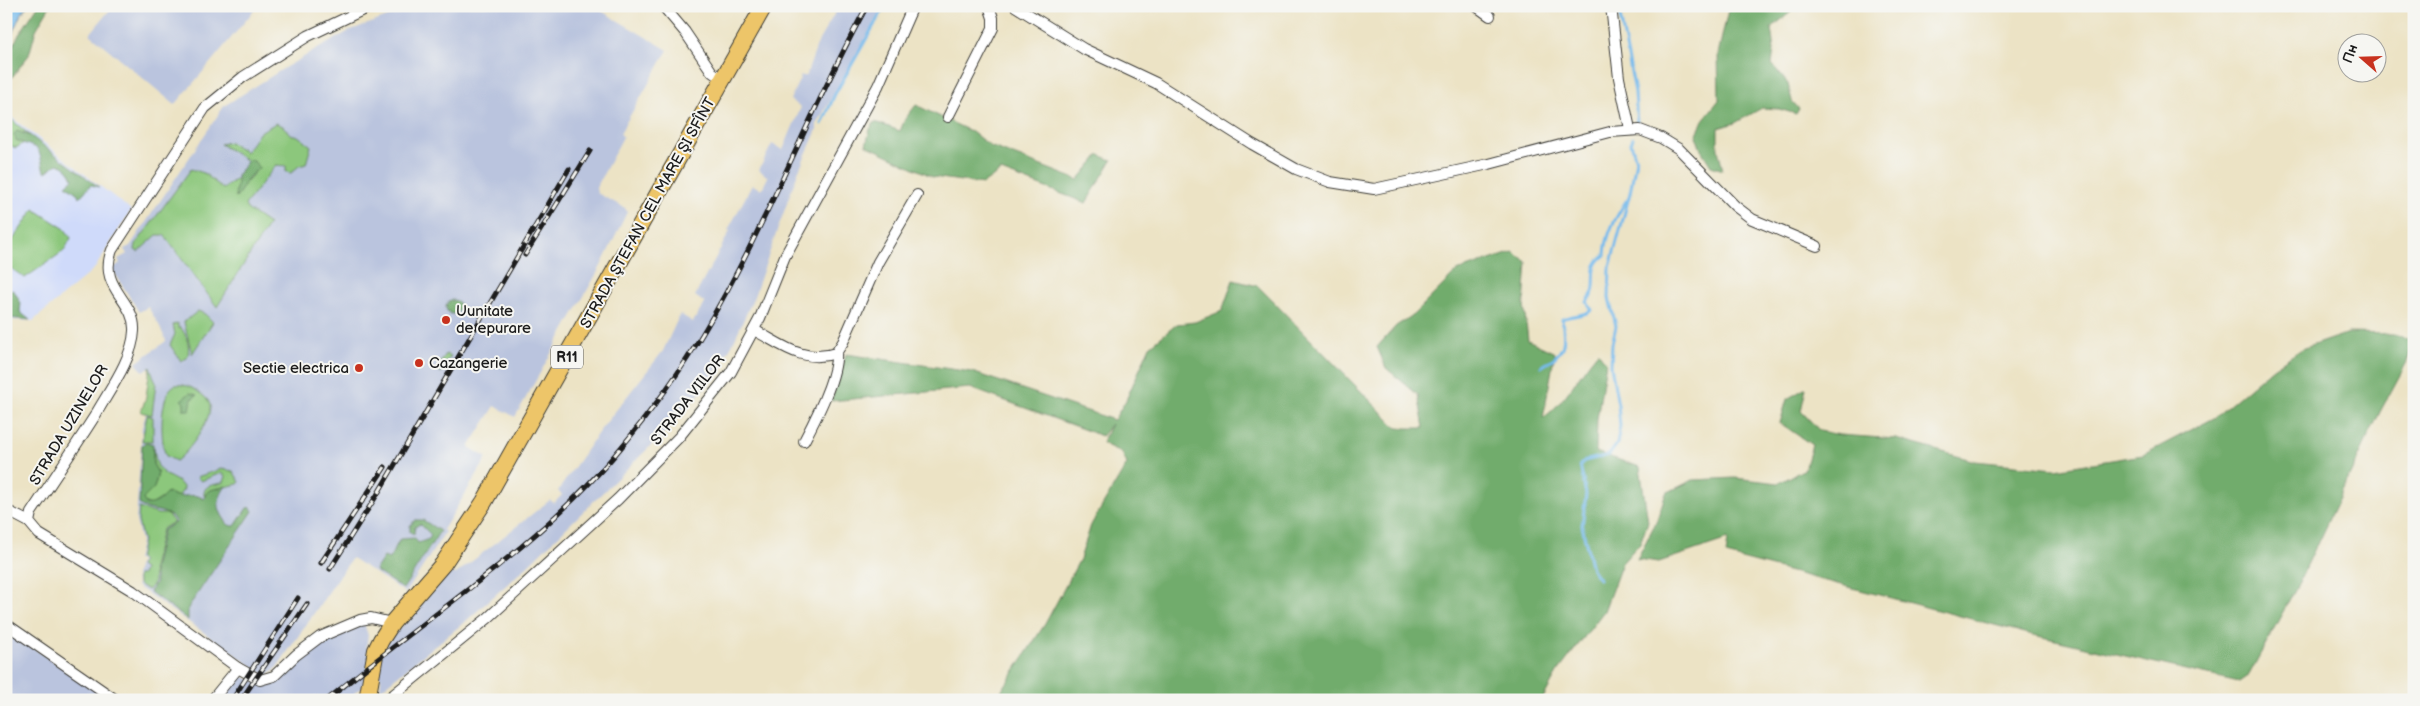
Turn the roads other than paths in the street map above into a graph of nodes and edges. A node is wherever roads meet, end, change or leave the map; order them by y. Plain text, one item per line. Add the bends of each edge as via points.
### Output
1 (371, 6) edge
2 (663, 6) edge
3 (764, 6) edge
4 (913, 6) edge
5 (989, 6) edge
6 (1016, 6) edge
7 (1476, 6) edge
8 (1610, 6) edge
9 (1490, 16) dead end
10 (723, 80) junction
11 (948, 117) dead end
12 (1630, 129) junction
13 (917, 195) dead end
14 (1817, 246) dead end
15 (754, 330) junction
16 (836, 353) junction
17 (804, 441) dead end
18 (6, 510) edge
19 (28, 522) junction
20 (392, 623) junction
21 (6, 624) edge
22 (238, 668) junction
23 (116, 700) edge
24 (212, 700) edge
25 (367, 700) edge
26 (387, 700) edge

1 - 19 street, STRADA UZINELOR via 308,36 243,77 195,120 112,250 108,274 132,316 133,338 115,382
2 - 10 street via 712,72
3 - 10 main road, STRADA ŞTEFAN CEL MARE ŞI SFÎNT / R11
4 - 15 street, STRADA VIILOR via 878,86 785,256
5 - 11 street via 993,28
6 - 12 street via 1084,49 1156,83 1288,165 1330,182 1374,189
7 - 9 street
8 - 12 street via 1619,78
10 - 20 main road, STRADA ŞTEFAN CEL MARE ŞI SFÎNT / R11 via 484,502 443,564
12 - 14 street via 1652,134 1679,149 1752,219
13 - 16 street via 878,262
15 - 16 street via 803,356
15 - 26 street, STRADA VIILOR via 731,372 660,458 488,618
16 - 17 street via 830,382
18 - 19 street
19 - 22 street via 38,534 147,601
20 - 22 street via 366,618 328,633 267,680 255,678
20 - 25 main road, STRADA ŞTEFAN CEL MARE ŞI SFÎNT / R11 via 377,646
21 - 23 street
22 - 24 street

